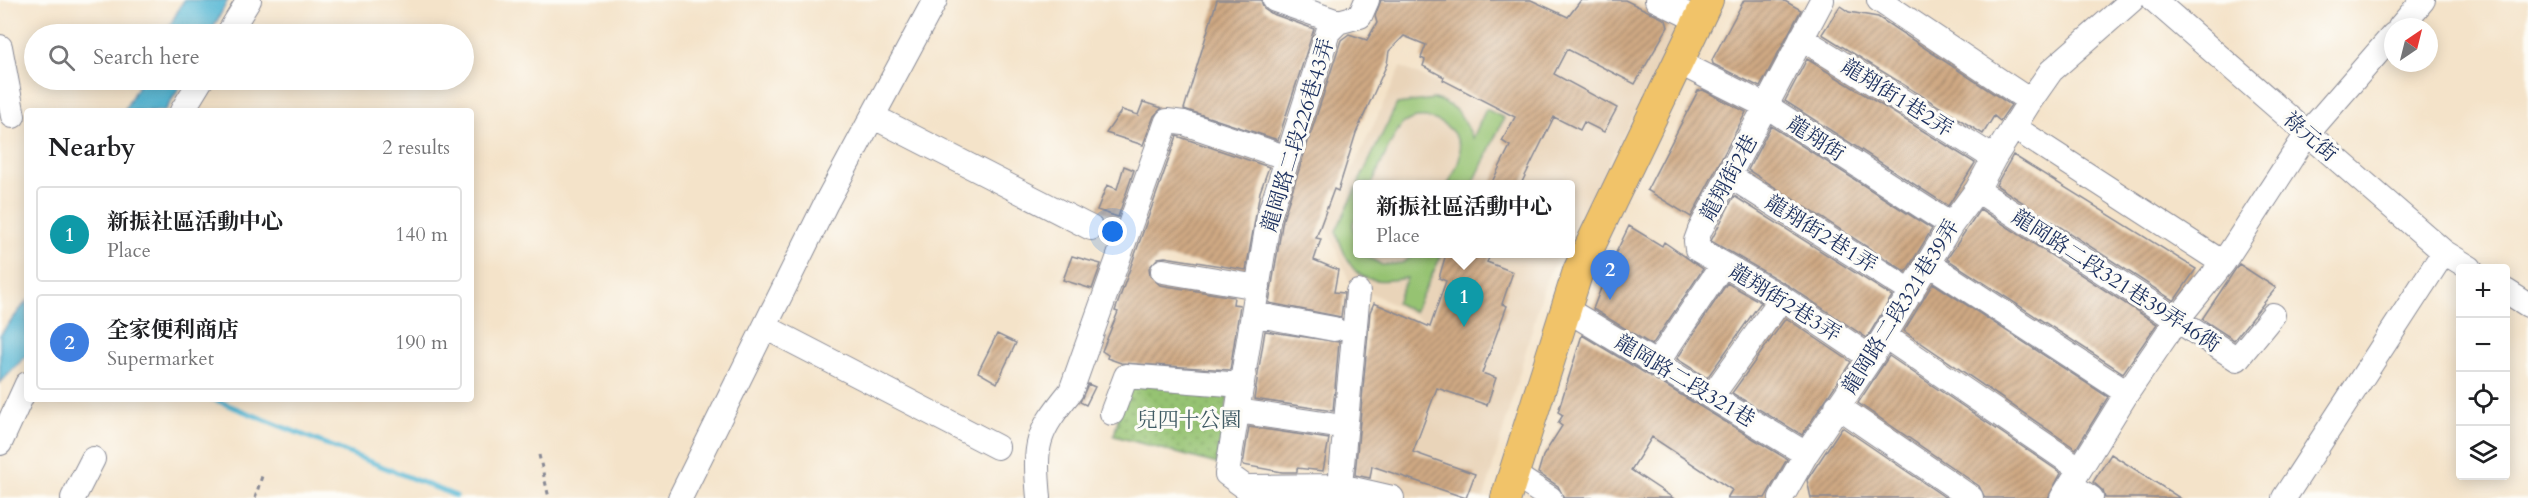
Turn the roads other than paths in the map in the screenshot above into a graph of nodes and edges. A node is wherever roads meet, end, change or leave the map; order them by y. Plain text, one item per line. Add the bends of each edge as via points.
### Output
1 (249, 0) edge
2 (935, 0) edge
3 (1275, 0) edge
4 (1367, 0) edge
5 (1657, 0) edge
6 (1822, 0) edge
7 (1879, 0) edge
8 (2132, 0) edge
9 (2154, 0) edge
10 (2423, 0) edge
11 (1703, 10) edge
12 (2408, 18) edge
13 (1338, 22) junction
14 (234, 24) edge
15 (1801, 38) junction
16 (2384, 45) edge
17 (0, 47) edge
18 (1676, 61) junction
19 (195, 90) edge
20 (2030, 101) junction
21 (1768, 107) junction
22 (184, 108) edge
23 (13, 116) dead end
24 (874, 117) junction
25 (2015, 128) junction
26 (2307, 134) junction
27 (1288, 158) junction
28 (1994, 158) junction
29 (1730, 176) junction
30 (1977, 190) junction
31 (1951, 225) junction
32 (1091, 228) dead end
33 (1697, 249) joint
34 (2444, 252) junction
35 (2223, 263) junction
36 (1723, 264) junction
37 (1929, 264) junction
38 (2464, 264) edge
39 (1163, 270) dead end
40 (1257, 287) junction
41 (1358, 292) dead end
42 (1912, 292) junction
43 (2510, 294) edge
44 (1782, 298) junction
45 (2528, 305) edge
46 (1564, 308) junction
47 (1253, 314) junction
48 (2273, 315) dead end
49 (2176, 321) junction
50 (765, 327) junction
51 (1334, 328) dead end
52 (1885, 336) junction
53 (1871, 358) junction
54 (1657, 363) junction
55 (1242, 385) junction
56 (24, 388) edge
57 (2127, 393) junction
58 (1711, 397) junction
59 (9, 406) edge
60 (1837, 406) junction
61 (1238, 411) junction
62 (1112, 413) dead end
63 (1330, 426) dead end
64 (0, 443) edge
65 (997, 447) dead end
66 (1806, 454) junction
67 (93, 459) dead end
68 (1340, 486) junction
69 (1509, 486) edge
70 (2076, 488) edge
71 (1271, 493) edge
72 (1792, 494) edge
73 (73, 498) edge
74 (680, 498) edge
75 (1039, 498) edge
76 (1392, 498) edge
77 (1550, 498) edge
78 (1971, 498) edge
79 (2284, 498) edge

1 - 14 street
2 - 24 street
3 - 13 street
4 - 13 street via 1360,16
5 - 11 street
6 - 15 street, 龍翔街2巷
7 - 20 street
8 - 20 street, 龍岡路二段321巷39弄 via 2051,71
9 - 26 street, 祿元街
10 - 12 street
11 - 18 main road
13 - 27 street, 龍岡路二段226巷43弄 via 1328,32
15 - 21 street, 龍翔街2巷
15 - 28 street, 龍翔街1巷2弄
16 - 26 street
17 - 23 street
18 - 21 street, 龍翔街
18 - 46 main road
19 - 22 street
20 - 25 street, 龍岡路二段321巷39弄
21 - 29 street, 龍翔街2巷
21 - 31 street, 龍翔街
24 - 32 street
24 - 50 street
25 - 28 street, 龍岡路二段321巷39弄
25 - 35 street
26 - 34 street, 祿元街
26 - 35 street
27 - 40 street, 龍岡路二段226巷43弄 via 1269,216
27 - 75 street via 1184,123 1167,121 1071,391 1046,421 1038,442
28 - 30 street, 龍岡路二段321巷39弄
29 - 33 street, 龍翔街2巷 via 1700,230
29 - 42 street, 龍翔街2巷1弄
30 - 31 street, 龍岡路二段321巷39弄
30 - 49 street, 龍岡路二段321巷39弄46衖
31 - 37 street, 龍岡路二段321巷39弄
33 - 36 street, 龍翔街2巷3弄
34 - 38 street, 祿元街
34 - 79 street
35 - 49 street
36 - 44 street, 龍翔街2巷3弄
36 - 54 street
37 - 42 street, 龍岡路二段321巷39弄
37 - 57 street
39 - 40 street
40 - 47 street, 龍岡路二段226巷43弄
41 - 68 street
42 - 52 street, 龍岡路二段321巷39弄
43 - 45 street
44 - 53 street, 龍翔街2巷3弄
44 - 58 street
46 - 54 street, 龍岡路二段321巷
46 - 69 main road
47 - 51 street
47 - 55 street, 龍岡路二段226巷43弄
48 - 49 street, 龍岡路二段321巷39弄46衖 via 2237,359
49 - 57 street
50 - 65 street
50 - 74 street
52 - 53 street, 龍岡路二段321巷39弄
52 - 70 street
53 - 60 street, 龍岡路二段321巷39弄
54 - 58 street, 龍岡路二段321巷
55 - 61 street, 龍岡路二段226巷43弄
55 - 62 street via 1126,376
56 - 59 street
57 - 70 street
58 - 66 street, 龍岡路二段321巷
59 - 64 street
60 - 66 street, 龍岡路二段321巷39弄
60 - 78 street
61 - 63 street
61 - 71 street, 龍岡路二段226巷43弄 via 1227,474 1245,487
66 - 72 street, 龍岡路二段321巷39弄
67 - 73 street
68 - 71 street
68 - 76 street
69 - 77 street

